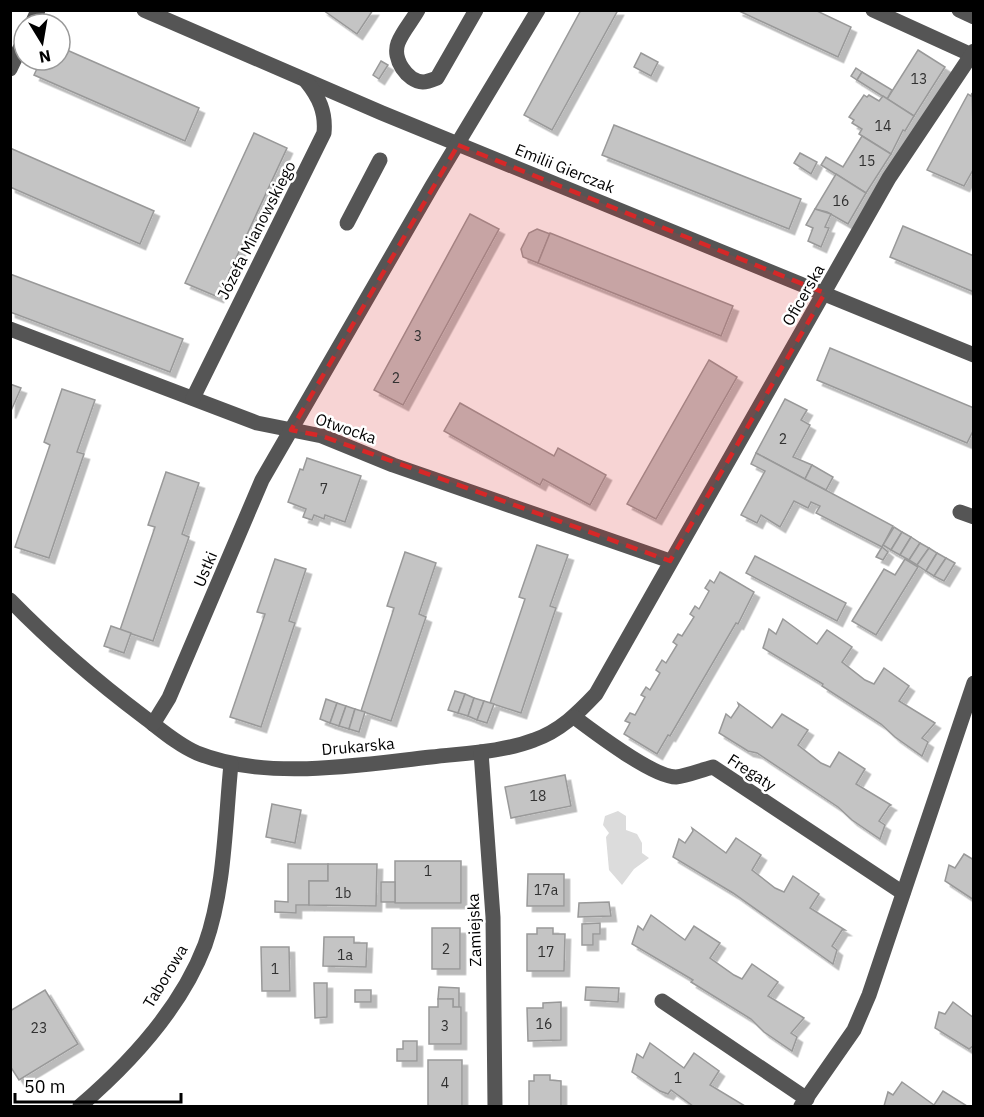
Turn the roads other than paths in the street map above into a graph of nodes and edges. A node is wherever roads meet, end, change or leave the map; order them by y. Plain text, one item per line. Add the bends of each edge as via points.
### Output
1 (144, 10) edge
2 (418, 10) edge
3 (476, 10) edge
4 (538, 10) edge
5 (873, 10) edge
6 (959, 10) edge
7 (974, 17) edge
8 (973, 54) edge
9 (304, 79) junction
10 (458, 145) junction
11 (380, 160) dead end
12 (347, 223) dead end
13 (825, 293) junction
14 (10, 329) edge
15 (974, 355) edge
16 (193, 398) junction
17 (291, 430) junction
18 (670, 561) junction
19 (10, 600) edge
20 (974, 683) edge
21 (574, 717) junction
22 (153, 724) junction
23 (481, 752) junction
24 (231, 764) junction
25 (903, 893) junction
26 (663, 1001) dead end
27 (804, 1103) edge
28 (80, 1107) edge
29 (495, 1107) edge

1 - 9 street, Emilii Gierczak
2 - 3 street via 397,44 397,53 410,79 424,83 436,78
4 - 10 street
5 - 8 street
6 - 7 street
8 - 13 street, Oficerska via 889,178
9 - 10 street, Emilii Gierczak
9 - 16 street, Józefa Mianowskiego via 323,108 324,133
10 - 13 street, Emilii Gierczak
10 - 17 street
11 - 12 street
13 - 15 street, Emilii Gierczak
13 - 18 street, Oficerska
14 - 16 street, Otwocka
16 - 17 street, Otwocka via 258,423
17 - 18 street, Otwocka via 322,436 393,465
17 - 22 street, Ustki via 262,480 169,698
18 - 21 street, Drukarska via 596,694
19 - 22 street, Drukarska via 79,667
20 - 25 street
21 - 23 street, Drukarska via 533,741
21 - 25 street, Fregaty via 660,773 675,777 712,767
22 - 24 street, Drukarska via 195,752
23 - 24 street, Drukarska via 331,767
23 - 29 street, Zamiejska via 493,917
24 - 28 street, Taborowa via 218,888 205,944 188,981 136,1052
25 - 27 street via 854,1030
26 - 27 street

